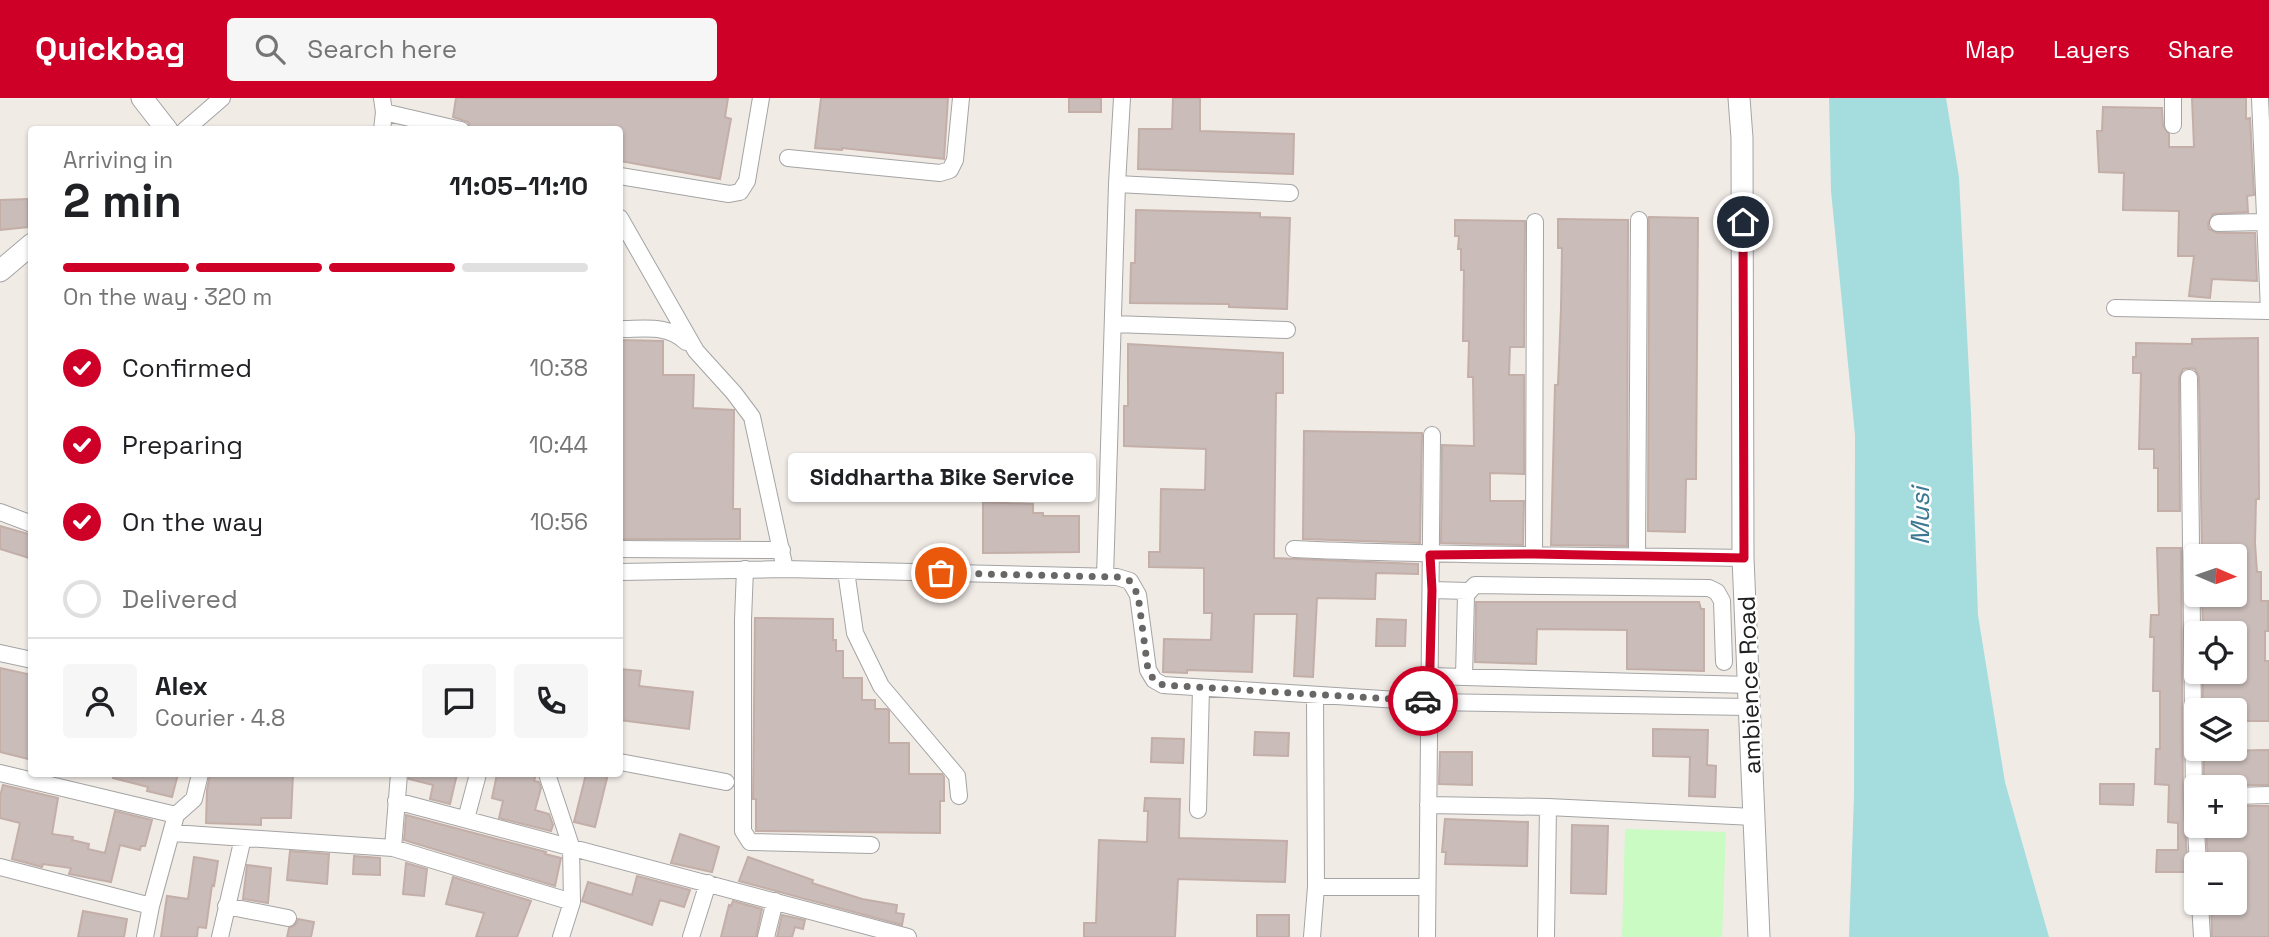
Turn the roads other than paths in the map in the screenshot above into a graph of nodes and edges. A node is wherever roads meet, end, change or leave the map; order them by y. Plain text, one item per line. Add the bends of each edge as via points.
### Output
1 (142, 98) edge
2 (222, 98) edge
3 (761, 98) edge
4 (961, 98) edge
5 (1122, 98) edge
6 (1739, 98) edge
7 (2173, 98) edge
8 (2260, 98) edge
9 (383, 105) edge
10 (2173, 125) dead end
11 (164, 126) edge
12 (190, 126) edge
13 (382, 126) edge
14 (449, 126) edge
15 (788, 158) dead end
16 (623, 176) edge
17 (1117, 184) junction
18 (1290, 193) dead end
19 (1639, 220) dead end
20 (1535, 222) dead end
21 (2264, 222) junction
22 (623, 223) edge
23 (2218, 223) dead end
24 (28, 247) edge
25 (0, 271) edge
26 (2268, 293) edge
27 (2115, 308) dead end
28 (1113, 324) junction
29 (623, 329) edge
30 (1287, 330) dead end
31 (696, 351) junction
32 (2189, 378) dead end
33 (1432, 435) dead end
34 (0, 512) edge
35 (28, 522) edge
36 (623, 549) edge
37 (1294, 549) dead end
38 (782, 550) junction
39 (1534, 554) junction
40 (1430, 555) junction
41 (1637, 556) junction
42 (1744, 558) junction
43 (745, 569) junction
44 (785, 569) junction
45 (846, 570) junction
46 (623, 572) edge
47 (1105, 577) junction
48 (1432, 590) junction
49 (1468, 592) junction
50 (0, 653) edge
51 (28, 659) edge
52 (1724, 662) dead end
53 (1430, 676) junction
54 (1464, 677) junction
55 (1749, 685) junction
56 (1201, 688) junction
57 (1315, 696) junction
58 (1429, 702) junction
59 (1749, 707) junction
60 (623, 763) edge
61 (0, 773) edge
62 (2195, 775) edge
63 (199, 777) edge
64 (399, 777) edge
65 (477, 777) edge
66 (548, 777) edge
67 (726, 782) dead end
68 (960, 796) dead end
69 (2247, 796) edge
70 (2269, 796) edge
71 (396, 801) junction
72 (1428, 805) junction
73 (1548, 807) junction
74 (1198, 810) dead end
75 (176, 815) junction
76 (1754, 817) junction
77 (466, 819) junction
78 (173, 833) junction
79 (243, 838) junction
80 (871, 845) dead end
81 (571, 846) junction
82 (393, 848) junction
83 (0, 867) edge
84 (708, 883) junction
85 (1316, 887) junction
86 (1427, 887) junction
87 (775, 901) junction
88 (572, 902) junction
89 (151, 905) junction
90 (226, 906) junction
91 (2201, 915) edge
92 (288, 918) dead end
93 (145, 937) edge
94 (220, 937) edge
95 (561, 937) edge
96 (691, 937) edge
97 (766, 937) edge
98 (908, 937) edge
99 (1312, 937) edge
100 (1427, 937) edge
101 (1546, 937) edge
102 (1759, 937) edge
103 (2202, 937) edge

1 - 11 street
2 - 12 street
3 - 16 street via 747,181 740,192
4 - 15 street via 950,170 940,173
5 - 17 street
6 - 42 street, ambience Road
7 - 10 street
8 - 21 street
9 - 13 street
9 - 14 street
17 - 18 street
17 - 28 street
19 - 41 street
20 - 39 street
21 - 23 street
21 - 26 street
22 - 31 street
24 - 25 street
26 - 27 street via 2269,311
28 - 30 street
28 - 47 street
29 - 31 street via 676,332
31 - 38 street via 752,417
32 - 62 street
33 - 40 street
34 - 35 street
36 - 38 street
37 - 40 street
38 - 44 street
39 - 40 street
39 - 41 street
40 - 48 street
41 - 42 street
42 - 55 street, ambience Road
43 - 44 street
43 - 46 street
43 - 80 street via 743,831 750,842
44 - 45 street
45 - 47 street
45 - 68 street via 855,633 881,686 957,776
47 - 56 street via 1130,581 1138,595 1148,670 1154,680
48 - 49 street
48 - 53 street
49 - 52 street via 1475,585 1709,588 1722,601
49 - 54 street
50 - 51 street
53 - 54 street
53 - 58 street
54 - 55 street
55 - 59 street, ambience Road
56 - 57 street
56 - 74 street
57 - 58 street
57 - 85 street
58 - 59 street
58 - 72 street
59 - 76 street, ambience Road
60 - 67 street
61 - 75 street
63 - 75 street via 194,799
64 - 71 street
65 - 77 street
66 - 81 street
69 - 70 street
71 - 77 street
71 - 82 street
72 - 73 street
72 - 86 street
73 - 76 street
73 - 101 street
75 - 78 street
76 - 102 street, ambience Road
77 - 81 street
78 - 79 street
78 - 89 street
79 - 82 street
79 - 90 street
81 - 84 street
81 - 88 street
82 - 88 street
83 - 89 street
84 - 87 street
84 - 96 street
85 - 86 street
85 - 99 street
86 - 100 street
87 - 97 street
87 - 98 street
88 - 95 street
89 - 93 street
90 - 92 street
90 - 94 street
91 - 103 street

